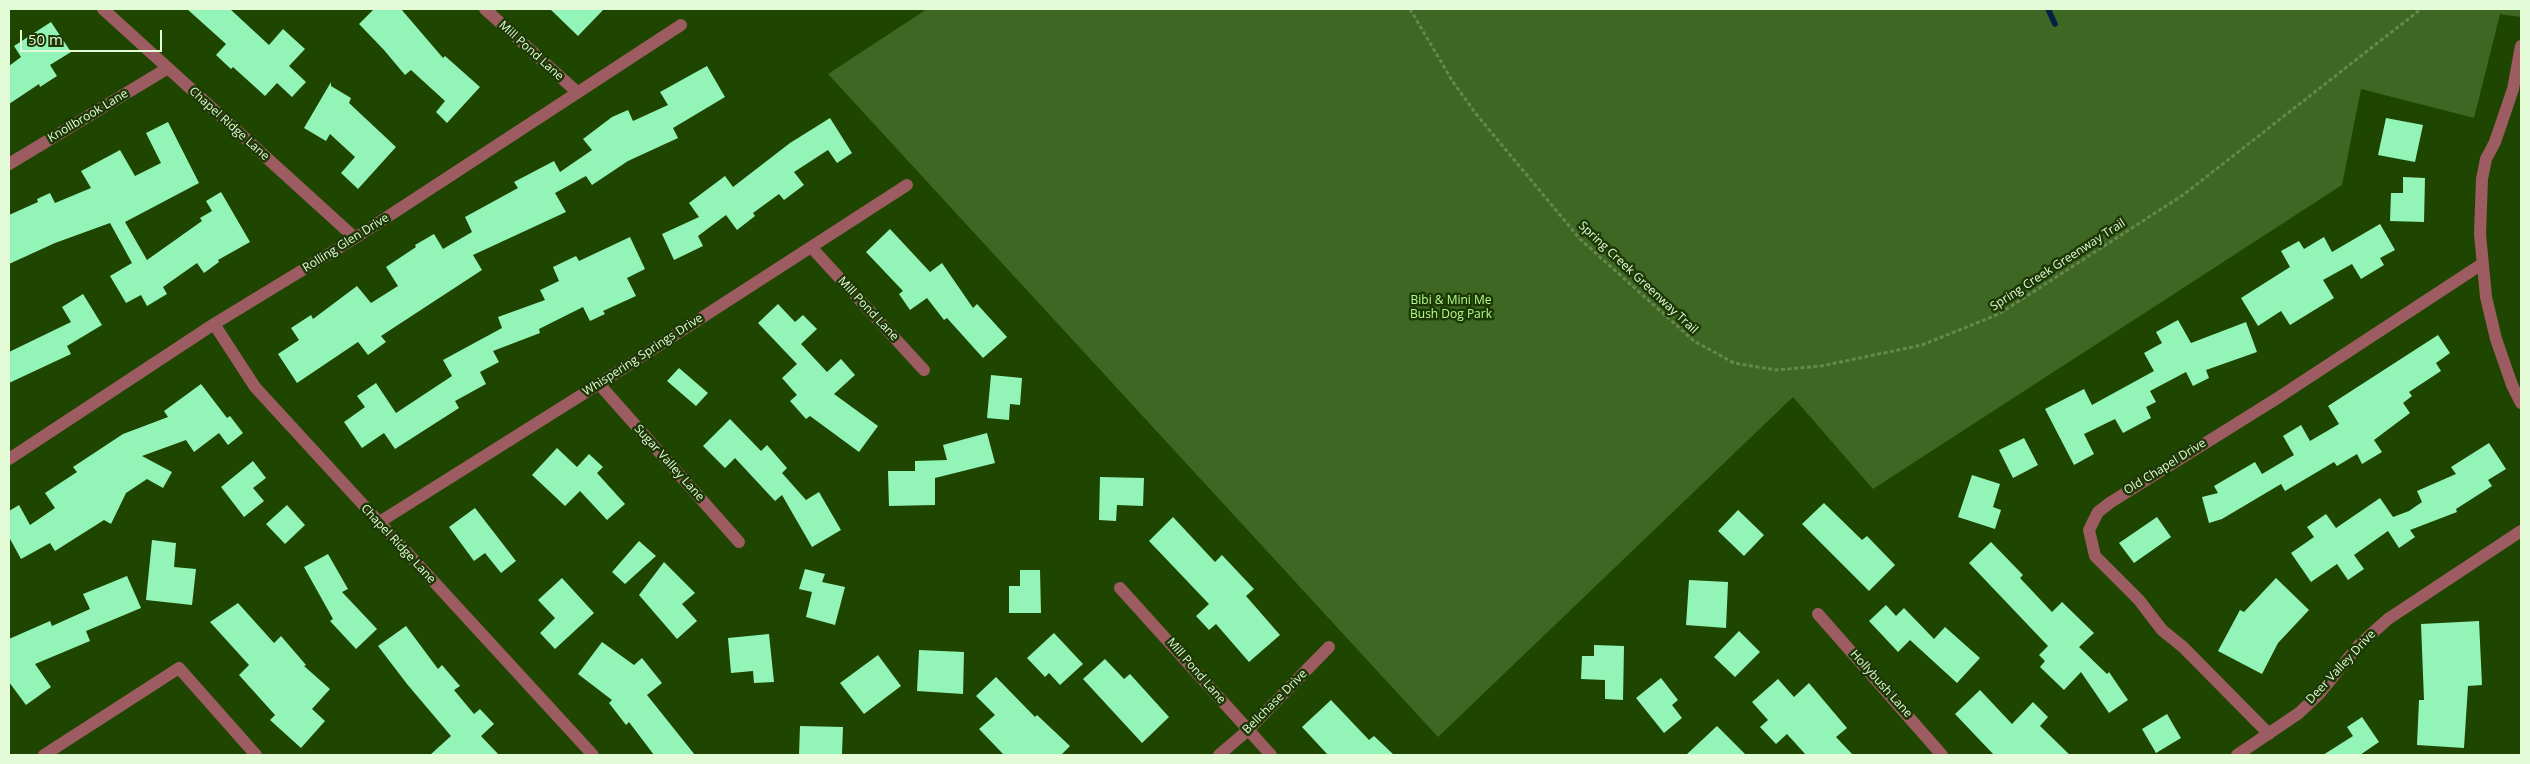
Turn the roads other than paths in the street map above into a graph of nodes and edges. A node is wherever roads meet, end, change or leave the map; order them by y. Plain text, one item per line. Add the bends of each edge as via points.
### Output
1 (103, 9) edge
2 (485, 9) edge
3 (681, 25) dead end
4 (2521, 46) edge
5 (168, 68) junction
6 (576, 92) junction
7 (9, 164) edge
8 (906, 185) dead end
9 (355, 238) junction
10 (811, 247) junction
11 (2482, 264) junction
12 (214, 324) junction
13 (924, 370) dead end
14 (599, 384) junction
15 (2521, 403) edge
16 (9, 458) edge
17 (378, 523) junction
18 (2521, 531) edge
19 (739, 542) dead end
20 (1120, 588) dead end
21 (1818, 614) dead end
22 (1329, 647) dead end
23 (1247, 731) junction
24 (2269, 734) junction
25 (44, 755) edge
26 (256, 755) edge
27 (593, 755) edge
28 (1219, 755) edge
29 (1271, 755) edge
30 (1942, 755) edge
31 (2237, 755) edge

1 - 5 street, Chapel Ridge Lane
2 - 6 street, Mill Pond Lane
3 - 6 street, Rolling Glen Drive
4 - 11 street via 2513,89 2486,159 2482,179
5 - 7 street, Knollbrook Lane
5 - 9 street, Chapel Ridge Lane
6 - 9 street, Rolling Glen Drive
8 - 10 street, Whispering Springs Drive
9 - 12 street, Rolling Glen Drive
10 - 13 street, Mill Pond Lane
10 - 14 street, Whispering Springs Drive
11 - 15 street via 2496,338
11 - 24 street, Old Chapel Drive via 2111,502 2098,512 2089,530 2095,556 2139,600 2162,630
12 - 16 street, Rolling Glen Drive
12 - 17 street, Chapel Ridge Lane via 255,387
14 - 17 street, Whispering Springs Drive
14 - 19 street, Sugar Valley Lane
17 - 27 street, Chapel Ridge Lane
18 - 24 street, Deer Valley Drive via 2388,619 2359,645 2319,694
20 - 23 street, Mill Pond Lane
21 - 30 street, Hollybush Lane
22 - 23 street, Bellchase Drive
23 - 28 street, Bellchase Drive
23 - 29 street, Mill Pond Lane
24 - 31 street, Deer Valley Drive
25 - 26 street via 179,668

